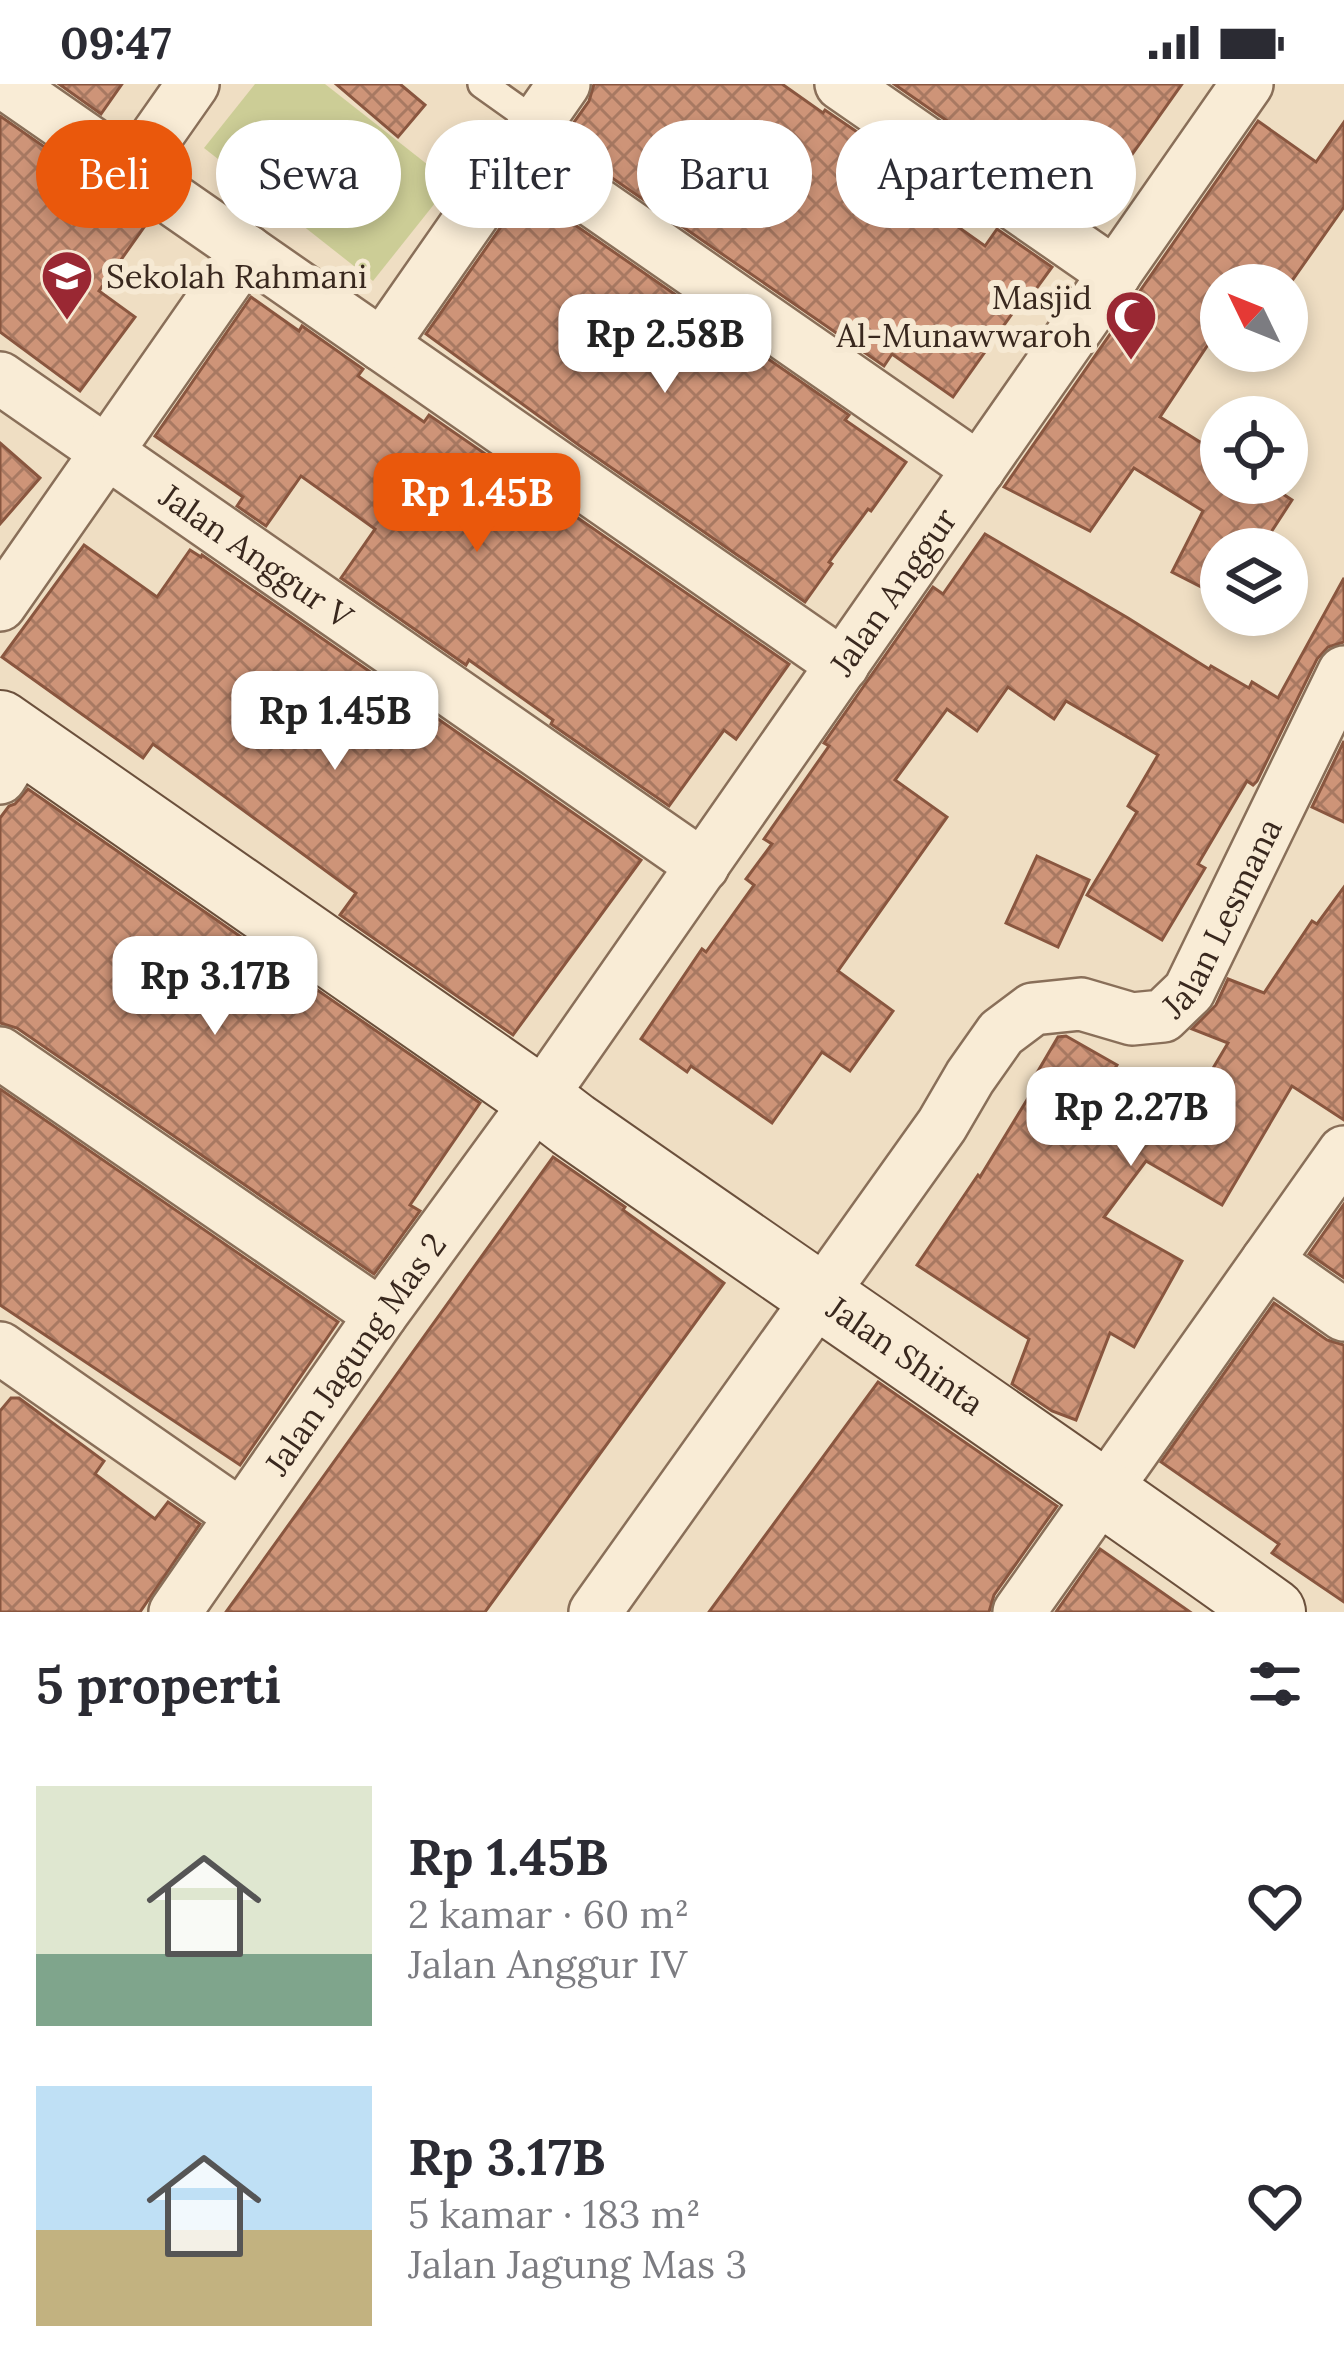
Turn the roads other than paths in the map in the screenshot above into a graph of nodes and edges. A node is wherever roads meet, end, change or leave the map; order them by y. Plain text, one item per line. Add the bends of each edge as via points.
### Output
1 (6, 84) edge
2 (193, 84) edge
3 (482, 84) edge
4 (841, 84) edge
5 (1247, 84) edge
6 (540, 119) edge
7 (58, 120) edge
8 (168, 120) edge
9 (192, 213) edge
10 (247, 251) junction
11 (1115, 274) junction
12 (382, 345) junction
13 (0, 379) edge
14 (107, 452) junction
15 (979, 470) junction
16 (0, 605) edge
17 (843, 665) junction
18 (1344, 673) edge
19 (8, 747) edge
20 (703, 866) junction
21 (0, 1054) edge
22 (539, 1099) junction
23 (1344, 1152) edge
24 (1267, 1261) junction
25 (819, 1297) junction
26 (381, 1315) junction
27 (1344, 1316) edge
28 (0, 1348) edge
29 (1105, 1492) junction
30 (239, 1515) junction
31 (175, 1612) edge
32 (595, 1612) edge
33 (1019, 1612) edge
34 (1272, 1612) edge

1 - 7 street
2 - 8 street
3 - 6 lane
4 - 11 street
5 - 11 street, Jalan Anggur
6 - 12 street
6 - 15 street
9 - 10 street
10 - 12 street
10 - 14 street
11 - 15 street, Jalan Anggur
12 - 17 street
13 - 14 street, Jalan Anggur V
14 - 16 street
14 - 20 street, Jalan Anggur V
15 - 17 street, Jalan Anggur
17 - 20 street, Jalan Anggur
18 - 25 street, Jalan Lesmana via 1189,991 1162,1016 1132,1019 1081,1004 1034,1009 1001,1033
19 - 22 street, Jalan Shinta
20 - 22 street, Jalan Anggur
21 - 26 street
22 - 25 street, Jalan Shinta
22 - 26 street, Jalan Jagung Mas 2
23 - 24 street
24 - 27 street
24 - 29 street
25 - 29 street, Jalan Shinta
25 - 32 street, Jalan Lesmana
26 - 30 street, Jalan Jagung Mas 2
28 - 30 street
29 - 33 street
29 - 34 street, Jalan Shinta
30 - 31 street, Jalan Jagung Mas 2

